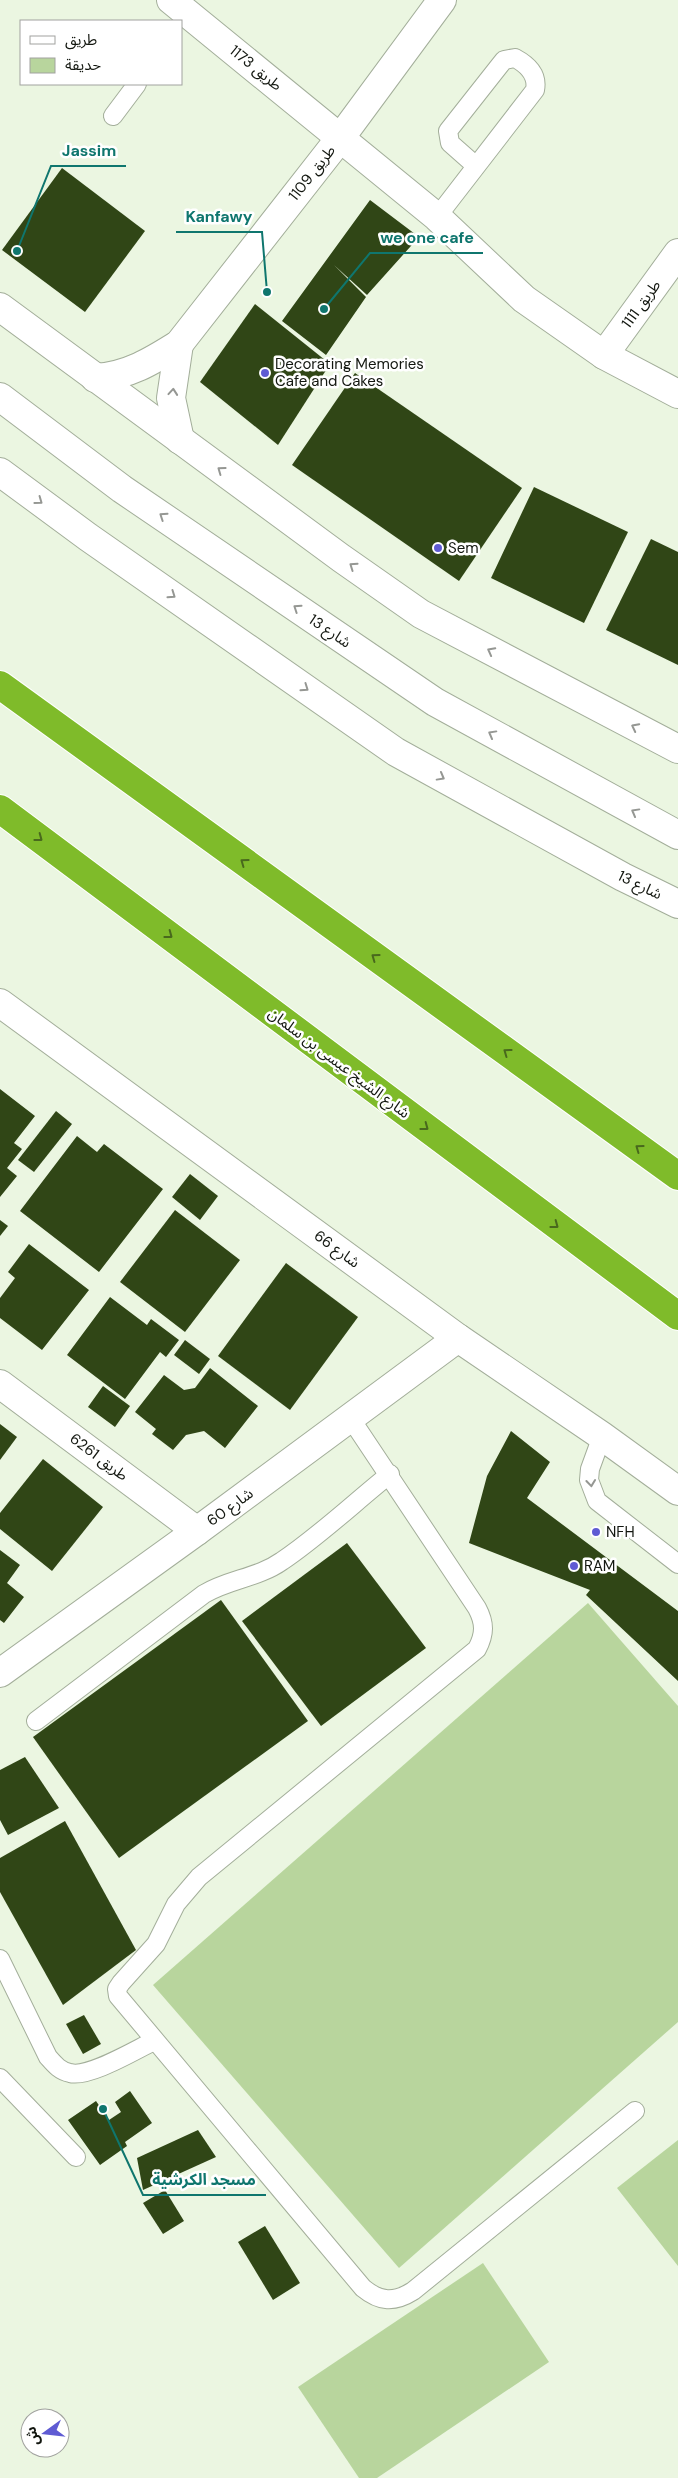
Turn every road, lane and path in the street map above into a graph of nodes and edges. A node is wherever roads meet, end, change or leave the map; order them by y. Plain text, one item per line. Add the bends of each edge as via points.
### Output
1 (442, 0) edge
2 (180, 13) edge
3 (136, 85) edge
4 (113, 116) dead end
5 (341, 137) junction
6 (476, 166) junction
7 (437, 217) junction
8 (678, 253) edge
9 (0, 306) edge
10 (179, 344) junction
11 (604, 355) junction
12 (95, 378) junction
13 (678, 394) edge
14 (0, 397) edge
15 (180, 440) junction
16 (0, 472) edge
17 (0, 685) edge
18 (678, 749) edge
19 (0, 809) edge
20 (678, 835) edge
21 (678, 904) edge
22 (0, 1003) edge
23 (678, 1176) edge
24 (678, 1316) edge
25 (458, 1338) junction
26 (0, 1384) edge
27 (351, 1419) junction
28 (602, 1436) junction
29 (390, 1474) junction
30 (678, 1491) edge
31 (197, 1531) junction
32 (678, 1564) edge
33 (0, 1672) edge
34 (36, 1721) dead end
35 (0, 1959) edge
36 (154, 2041) junction
37 (0, 2078) edge
38 (635, 2111) dead end
39 (76, 2157) dead end

1 - 5 street, طريق 1109
2 - 5 street, طريق 1173
3 - 4 lane
5 - 7 street, طريق 1173
5 - 10 street, طريق 1109
6 - 6 lane via 535,90 533,74 515,58 504,60 448,131 450,143
6 - 7 lane
7 - 11 street, طريق 1173 via 524,299
8 - 11 street, طريق 1111
9 - 12 street
10 - 12 street, طريق 1109 via 154,360 116,377
15 -> 10 street via 172,398
11 - 13 street, طريق 1173
12 - 15 street
20 -> 14 street, شارع 13 via 435,702 122,489
18 -> 15 street via 421,614
16 -> 21 street, شارع 13 via 396,752 623,878
23 -> 17 highway
19 -> 24 highway, شارع الشيخ عيسى بن سلمان
22 - 25 street, شارع 66
25 - 27 street, شارع 60
25 - 28 street, شارع 66
26 - 31 street, طريق 6261
27 - 29 lane
27 - 31 street, شارع 60
28 - 30 street, شارع 66
28 -> 32 lane via 589,1480 597,1501
29 - 34 lane via 282,1561 249,1577 230,1580 204,1594
29 - 36 lane via 477,1608 482,1617 482,1639 477,1649 187,1889 156,1944 117,1989 121,2003
31 - 33 street, شارع 60
35 - 36 lane via 48,2057 58,2068 72,2074 86,2073
36 - 38 lane via 363,2288 374,2297 387,2301 401,2299 413,2291
37 - 39 lane

